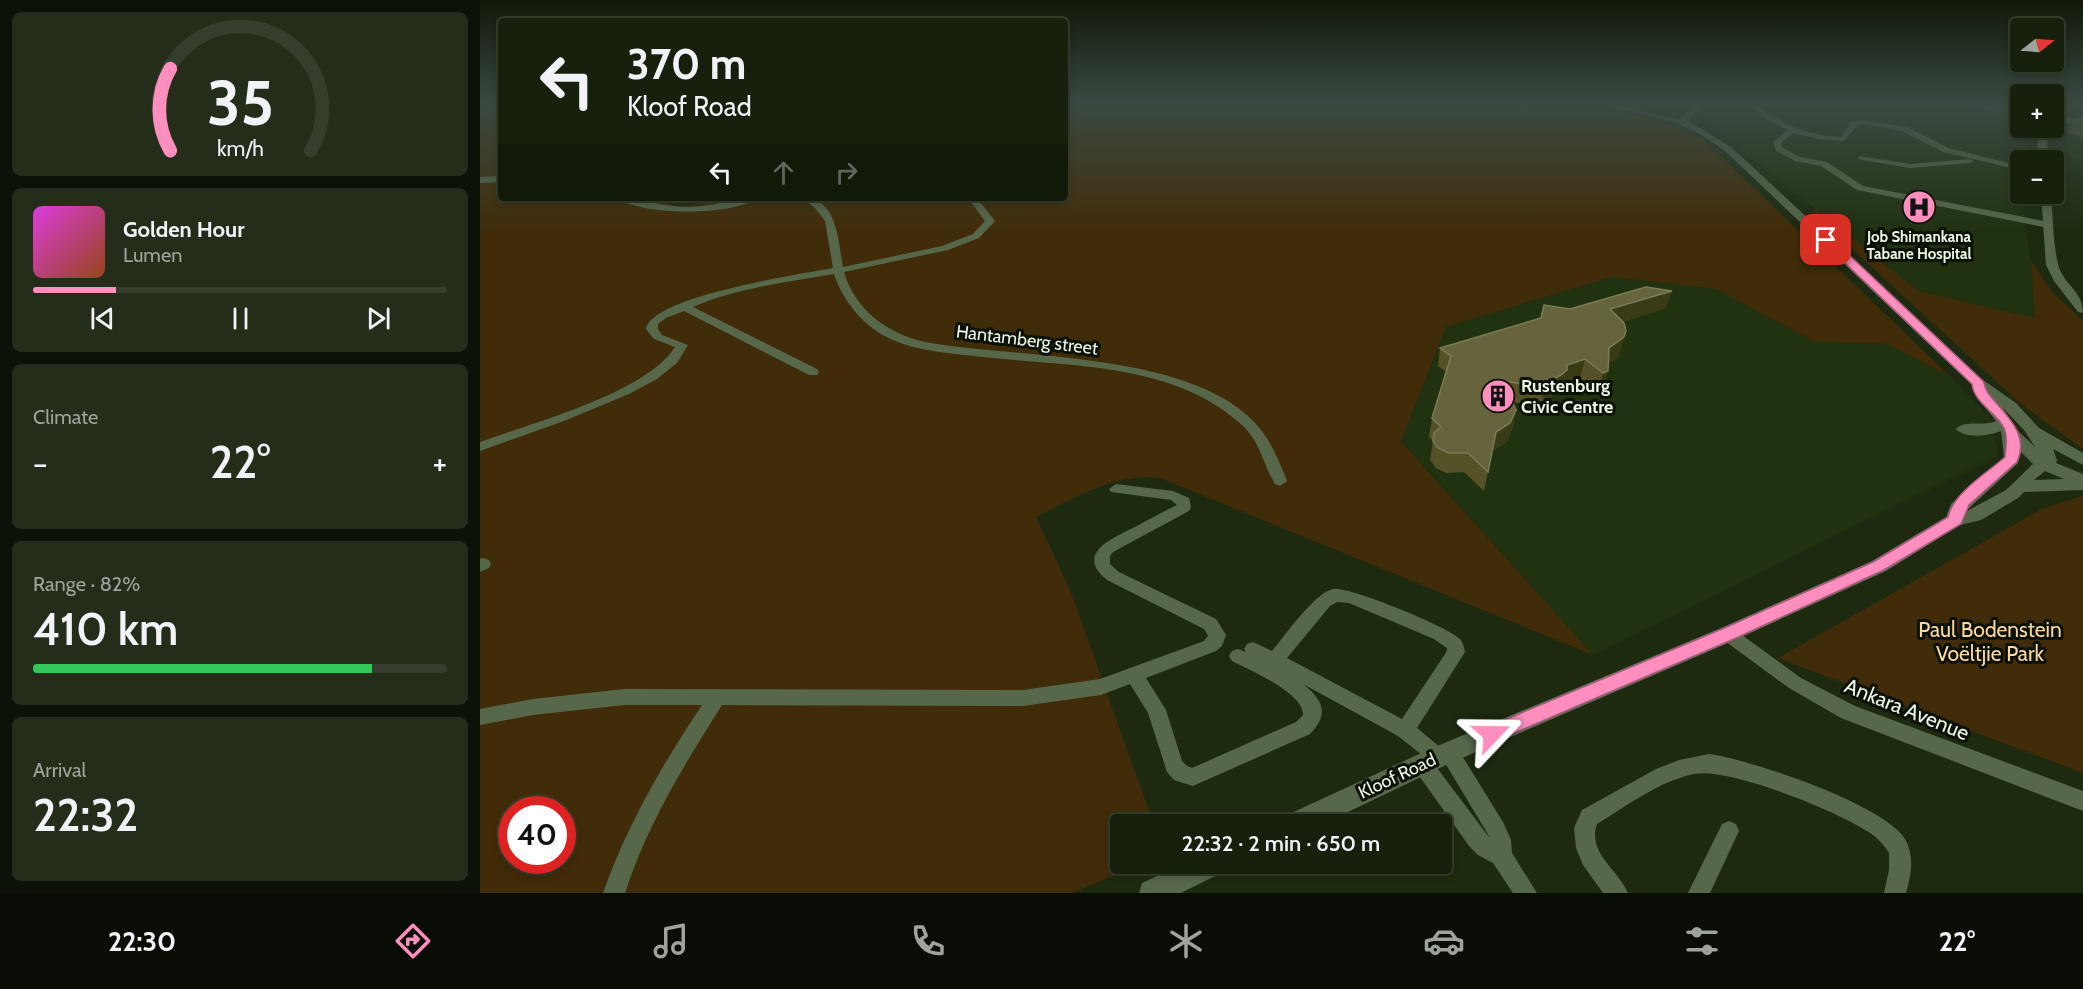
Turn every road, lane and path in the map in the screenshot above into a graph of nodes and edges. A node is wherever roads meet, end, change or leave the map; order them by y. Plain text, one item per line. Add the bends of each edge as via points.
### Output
1 (1723, 146) edge
2 (1778, 146) edge
3 (1935, 146) edge
4 (1862, 158) dead end
5 (1981, 160) junction
6 (2010, 166) edge
7 (498, 179) edge
8 (480, 180) edge
9 (635, 201) edge
10 (743, 201) edge
11 (811, 201) edge
12 (974, 201) edge
13 (2047, 204) edge
14 (2049, 225) junction
15 (838, 270) junction
16 (684, 307) junction
17 (2083, 309) edge
18 (813, 372) dead end
19 (1978, 383) junction
20 (2030, 427) junction
21 (2010, 428) junction
22 (1964, 429) dead end
23 (480, 447) edge
24 (2012, 459) junction
25 (2083, 460) edge
26 (2043, 461) junction
27 (2083, 469) edge
28 (1280, 481) dead end
29 (2083, 481) edge
30 (2083, 485) edge
31 (2018, 486) junction
32 (1116, 489) dead end
33 (1955, 520) junction
34 (1728, 634) junction
35 (1275, 660) junction
36 (1135, 676) junction
37 (717, 697) junction
38 (480, 717) edge
39 (1405, 730) junction
40 (1436, 758) junction
41 (2083, 801) edge
42 (1317, 814) edge
43 (1729, 831) dead end
44 (1501, 856) junction
45 (1191, 874) edge
46 (614, 893) edge
47 (1152, 893) edge
48 (1526, 893) edge
49 (1617, 893) edge
50 (1699, 893) edge
51 (1895, 893) edge

1 - 19 street
2 - 14 street via 1798,159 1824,164 1856,187
3 - 5 street
4 - 5 street via 1910,166
5 - 6 street
7 - 8 street
9 - 10 street via 681,211
11 - 15 street, Hantamberg street via 834,227
12 - 15 street via 990,221 978,237 922,255
13 - 14 street
14 - 17 street via 2052,265
15 - 16 street via 735,288
15 - 28 street, Hantamberg street via 860,309 886,332 908,340 994,356 1135,371 1199,389 1249,423 1266,445
16 - 18 street
16 - 23 street via 653,323 652,329 658,336 682,345 674,359 654,375 623,393
19 - 20 street
19 - 21 street via 1979,391
20 - 25 street
20 - 26 street via 2044,445
21 - 22 street
21 - 24 street
21 - 26 street
24 - 26 street
24 - 33 street, Kloof Road via 1957,508
26 - 27 street
26 - 29 street
26 - 31 street
30 - 31 street
31 - 33 street via 2012,495 1975,516
32 - 36 street via 1174,494 1184,501 1184,507 1108,548 1102,554 1104,569 1210,624 1217,635 1210,646
33 - 34 street, Kloof Road via 1879,566
34 - 40 street, Kloof Road
34 - 41 street, Ankara Avenue via 1795,684 1848,712
35 - 36 street via 1246,652 1303,693 1314,709 1311,724 1193,777 1181,774 1174,765 1157,710
35 - 39 street
35 - 39 street via 1324,602 1335,595 1351,597 1440,634 1455,645 1456,652
36 - 37 street via 1101,687 1023,698
37 - 38 street via 624,697
37 - 46 street via 638,830
39 - 40 street
40 - 42 street, Kloof Road
40 - 44 street via 1476,839
40 - 44 street via 1496,829
43 - 50 street
44 - 48 street
45 - 47 street
49 - 51 street via 1588,856 1583,829 1589,817 1678,769 1711,762 1758,775 1876,825 1892,840 1902,858

